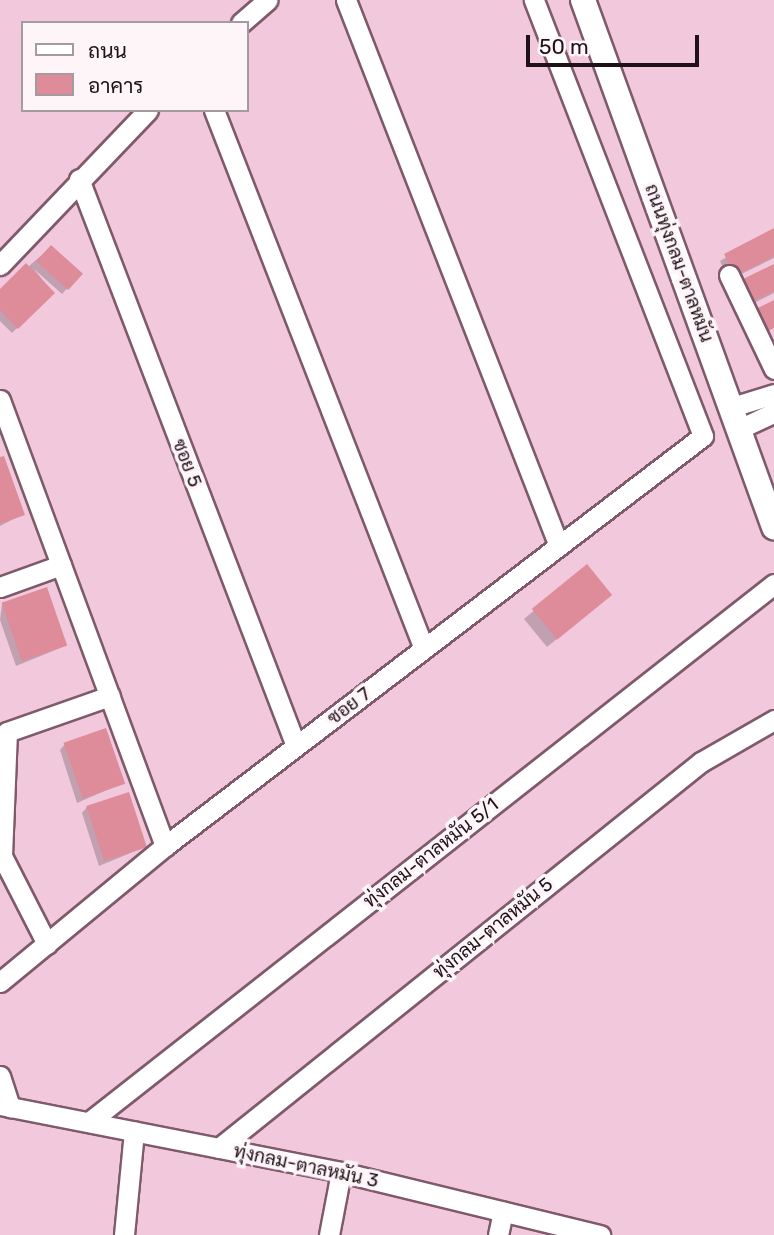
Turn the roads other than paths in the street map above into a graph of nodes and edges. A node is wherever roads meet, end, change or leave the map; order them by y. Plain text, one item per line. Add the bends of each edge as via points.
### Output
1 (267, 0) edge
2 (346, 0) edge
3 (534, 0) edge
4 (583, 0) edge
5 (243, 21) edge
6 (146, 112) edge
7 (215, 112) edge
8 (79, 179) junction
9 (0, 265) edge
10 (729, 275) dead end
11 (774, 369) edge
12 (774, 394) edge
13 (0, 400) edge
14 (774, 414) edge
15 (736, 418) junction
16 (6, 435) edge
17 (774, 527) edge
18 (559, 546) junction
19 (61, 565) junction
20 (774, 584) edge
21 (0, 587) edge
22 (424, 649) junction
23 (110, 696) junction
24 (774, 720) edge
25 (296, 746) junction
26 (165, 846) junction
27 (47, 944) junction
28 (0, 982) edge
29 (0, 1076) edge
30 (5, 1106) edge
31 (89, 1122) junction
32 (134, 1131) junction
33 (219, 1148) junction
34 (341, 1172) junction
35 (503, 1212) junction
36 (592, 1234) edge
37 (124, 1235) edge
38 (329, 1235) edge
39 (498, 1235) edge

1 - 5 street
2 - 18 street
3 - 18 street, ซอย 7 via 703,436
4 - 15 street, ถนนทุ่งกลม-ตาลหมัน
6 - 8 street
7 - 22 street
8 - 9 street
8 - 25 street, ซอย 5
10 - 11 street
12 - 15 street
13 - 16 street
14 - 15 street
15 - 17 street, ถนนทุ่งกลม-ตาลหมัน
16 - 19 street
18 - 22 street, ซอย 7
19 - 21 street
19 - 23 street
20 - 31 street, ทุ่งกลม-ตาลหมัน 5/1
22 - 25 street, ซอย 7
23 - 26 street
23 - 27 street via 7,732 2,856
24 - 33 street, ทุ่งกลม-ตาลหมัน 5 via 701,762
25 - 26 street, ซอย 7
26 - 27 street, ซอย 7
27 - 28 street, ซอย 7
29 - 30 street
30 - 31 street, ทุ่งกลม-ตาลหมัน 3
31 - 32 street, ทุ่งกลม-ตาลหมัน 3
32 - 33 street, ทุ่งกลม-ตาลหมัน 3
32 - 37 street
33 - 34 street, ทุ่งกลม-ตาลหมัน 3
34 - 35 street, ทุ่งกลม-ตาลหมัน 3
34 - 38 street
35 - 36 street, ทุ่งกลม-ตาลหมัน 3
35 - 39 street

